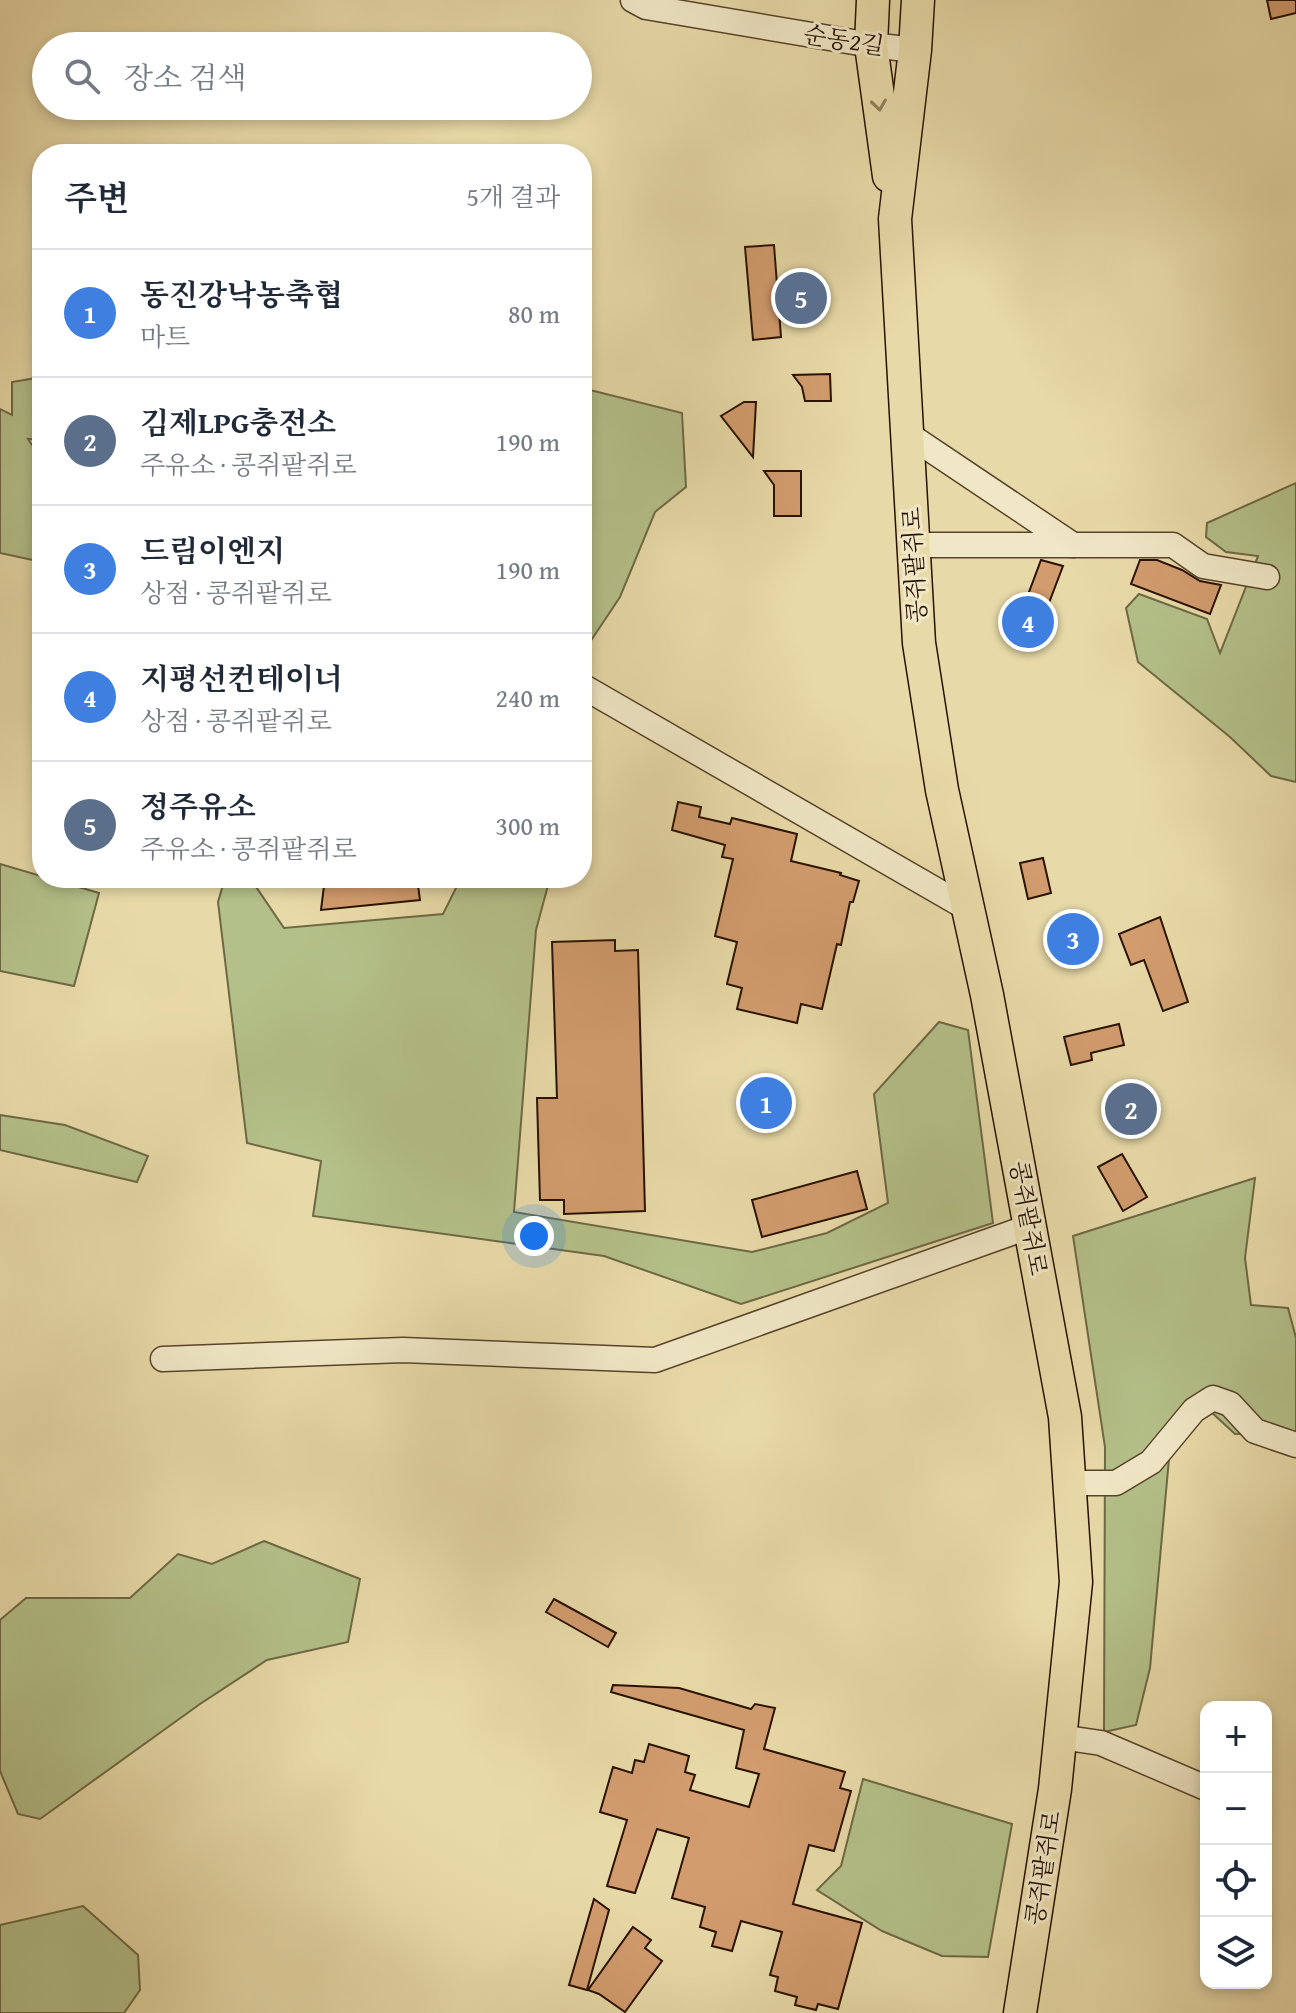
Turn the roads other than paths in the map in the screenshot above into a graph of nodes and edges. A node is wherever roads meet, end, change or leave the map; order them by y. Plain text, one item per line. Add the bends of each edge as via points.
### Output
1 (633, 0) edge
2 (873, 0) edge
3 (918, 2) edge
4 (871, 45) junction
5 (915, 50) junction
6 (895, 219) junction
7 (906, 433) junction
8 (913, 545) junction
9 (1073, 545) junction
10 (1267, 577) dead end
11 (592, 692) edge
12 (967, 908) junction
13 (1031, 1226) junction
14 (163, 1359) dead end
15 (1296, 1445) edge
16 (1069, 1483) junction
17 (1060, 1737) junction
18 (1200, 1785) edge
19 (1020, 2013) edge

1 - 4 street, 순동2길 via 646,7
2 - 4 main road, 콩쥐팥쥐로
3 - 5 main road, 콩쥐팥쥐로
4 - 5 street, 순동2길
4 -> 6 main road, 콩쥐팥쥐로
5 - 6 main road, 콩쥐팥쥐로
6 - 7 main road, 콩쥐팥쥐로
7 - 8 main road, 콩쥐팥쥐로
7 - 9 street
8 - 9 street
8 - 12 main road, 콩쥐팥쥐로 via 919,643
9 - 10 street via 1173,545 1203,566
11 - 12 street
12 - 13 main road, 콩쥐팥쥐로
13 - 14 street via 655,1360 403,1350
13 - 16 main road, 콩쥐팥쥐로 via 1065,1417
15 - 16 street via 1255,1431 1230,1404 1213,1398 1194,1410 1151,1462 1116,1483
16 - 17 main road, 콩쥐팥쥐로 via 1076,1582
17 - 18 street via 1101,1743
17 - 19 main road, 콩쥐팥쥐로

